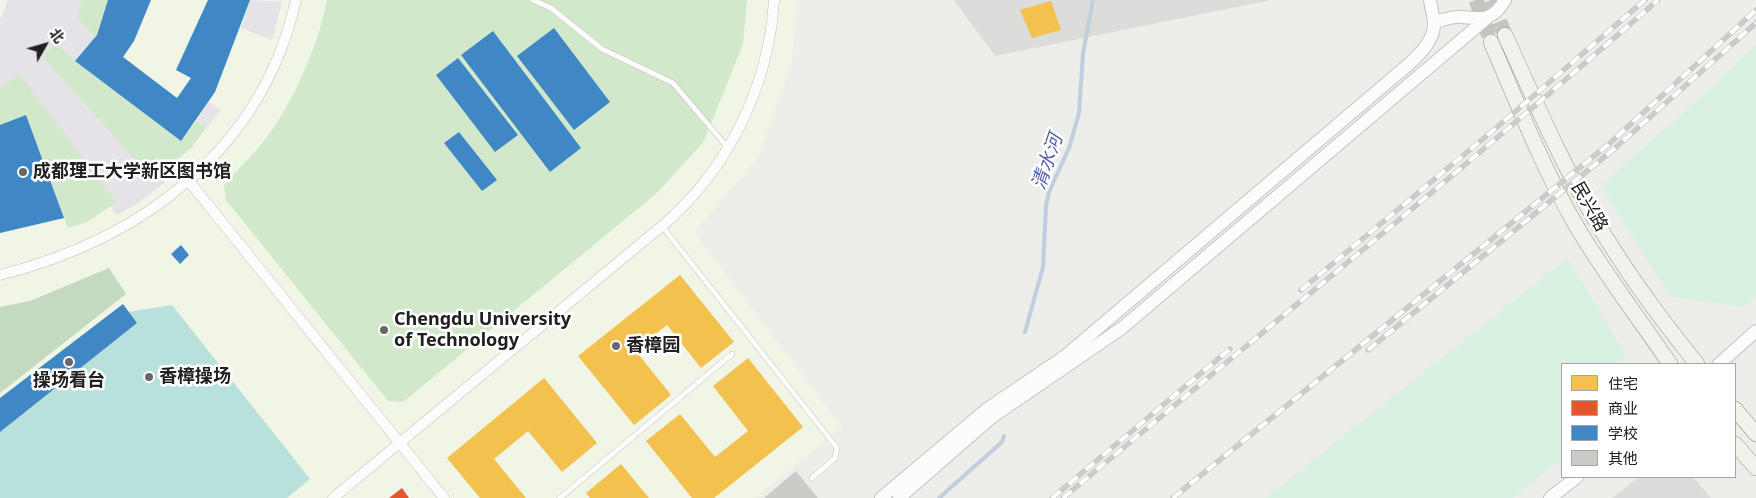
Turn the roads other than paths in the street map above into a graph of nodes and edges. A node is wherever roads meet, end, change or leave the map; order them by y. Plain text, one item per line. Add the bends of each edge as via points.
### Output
1 (296, 0) edge
2 (533, 0) edge
3 (774, 0) edge
4 (1430, 0) edge
5 (1505, 0) edge
6 (1486, 19) junction
7 (1434, 22) junction
8 (1505, 35) tunnel mouth
9 (1491, 42) tunnel mouth
10 (728, 148) junction
11 (188, 180) junction
12 (662, 226) junction
13 (0, 275) edge
14 (1756, 331) edge
15 (732, 354) dead end
16 (1669, 363) edge
17 (1696, 363) edge
18 (1720, 363) edge
19 (1736, 410) edge
20 (1756, 434) edge
21 (400, 444) junction
22 (1736, 445) edge
23 (1756, 468) edge
24 (812, 478) dead end
25 (1576, 478) edge
26 (333, 498) edge
27 (444, 498) edge
28 (560, 498) edge
29 (881, 498) edge
30 (899, 498) edge
31 (1550, 498) edge

1 - 11 street via 290,27 271,74 244,121
2 - 10 lane via 550,8 602,49 673,83
3 - 10 street via 765,58 753,99
4 - 7 street
5 - 6 street
6 - 7 street via 1460,17
6 - 30 street via 1122,328 992,417
7 - 29 street via 1435,32 1419,55 1402,71 1072,351 986,409
8 - 17 main road, 民兴路 via 1557,149 1593,216 1649,304
9 - 16 main road, 民兴路 via 1541,158 1574,221 1610,280
10 - 12 street via 704,183
11 - 13 street via 175,193 121,230 31,267
11 - 21 street
12 - 21 street
12 - 24 lane via 836,448 835,458
14 - 18 street
15 - 28 lane
19 - 20 main road
21 - 26 street
21 - 27 street
22 - 23 main road
25 - 31 street

